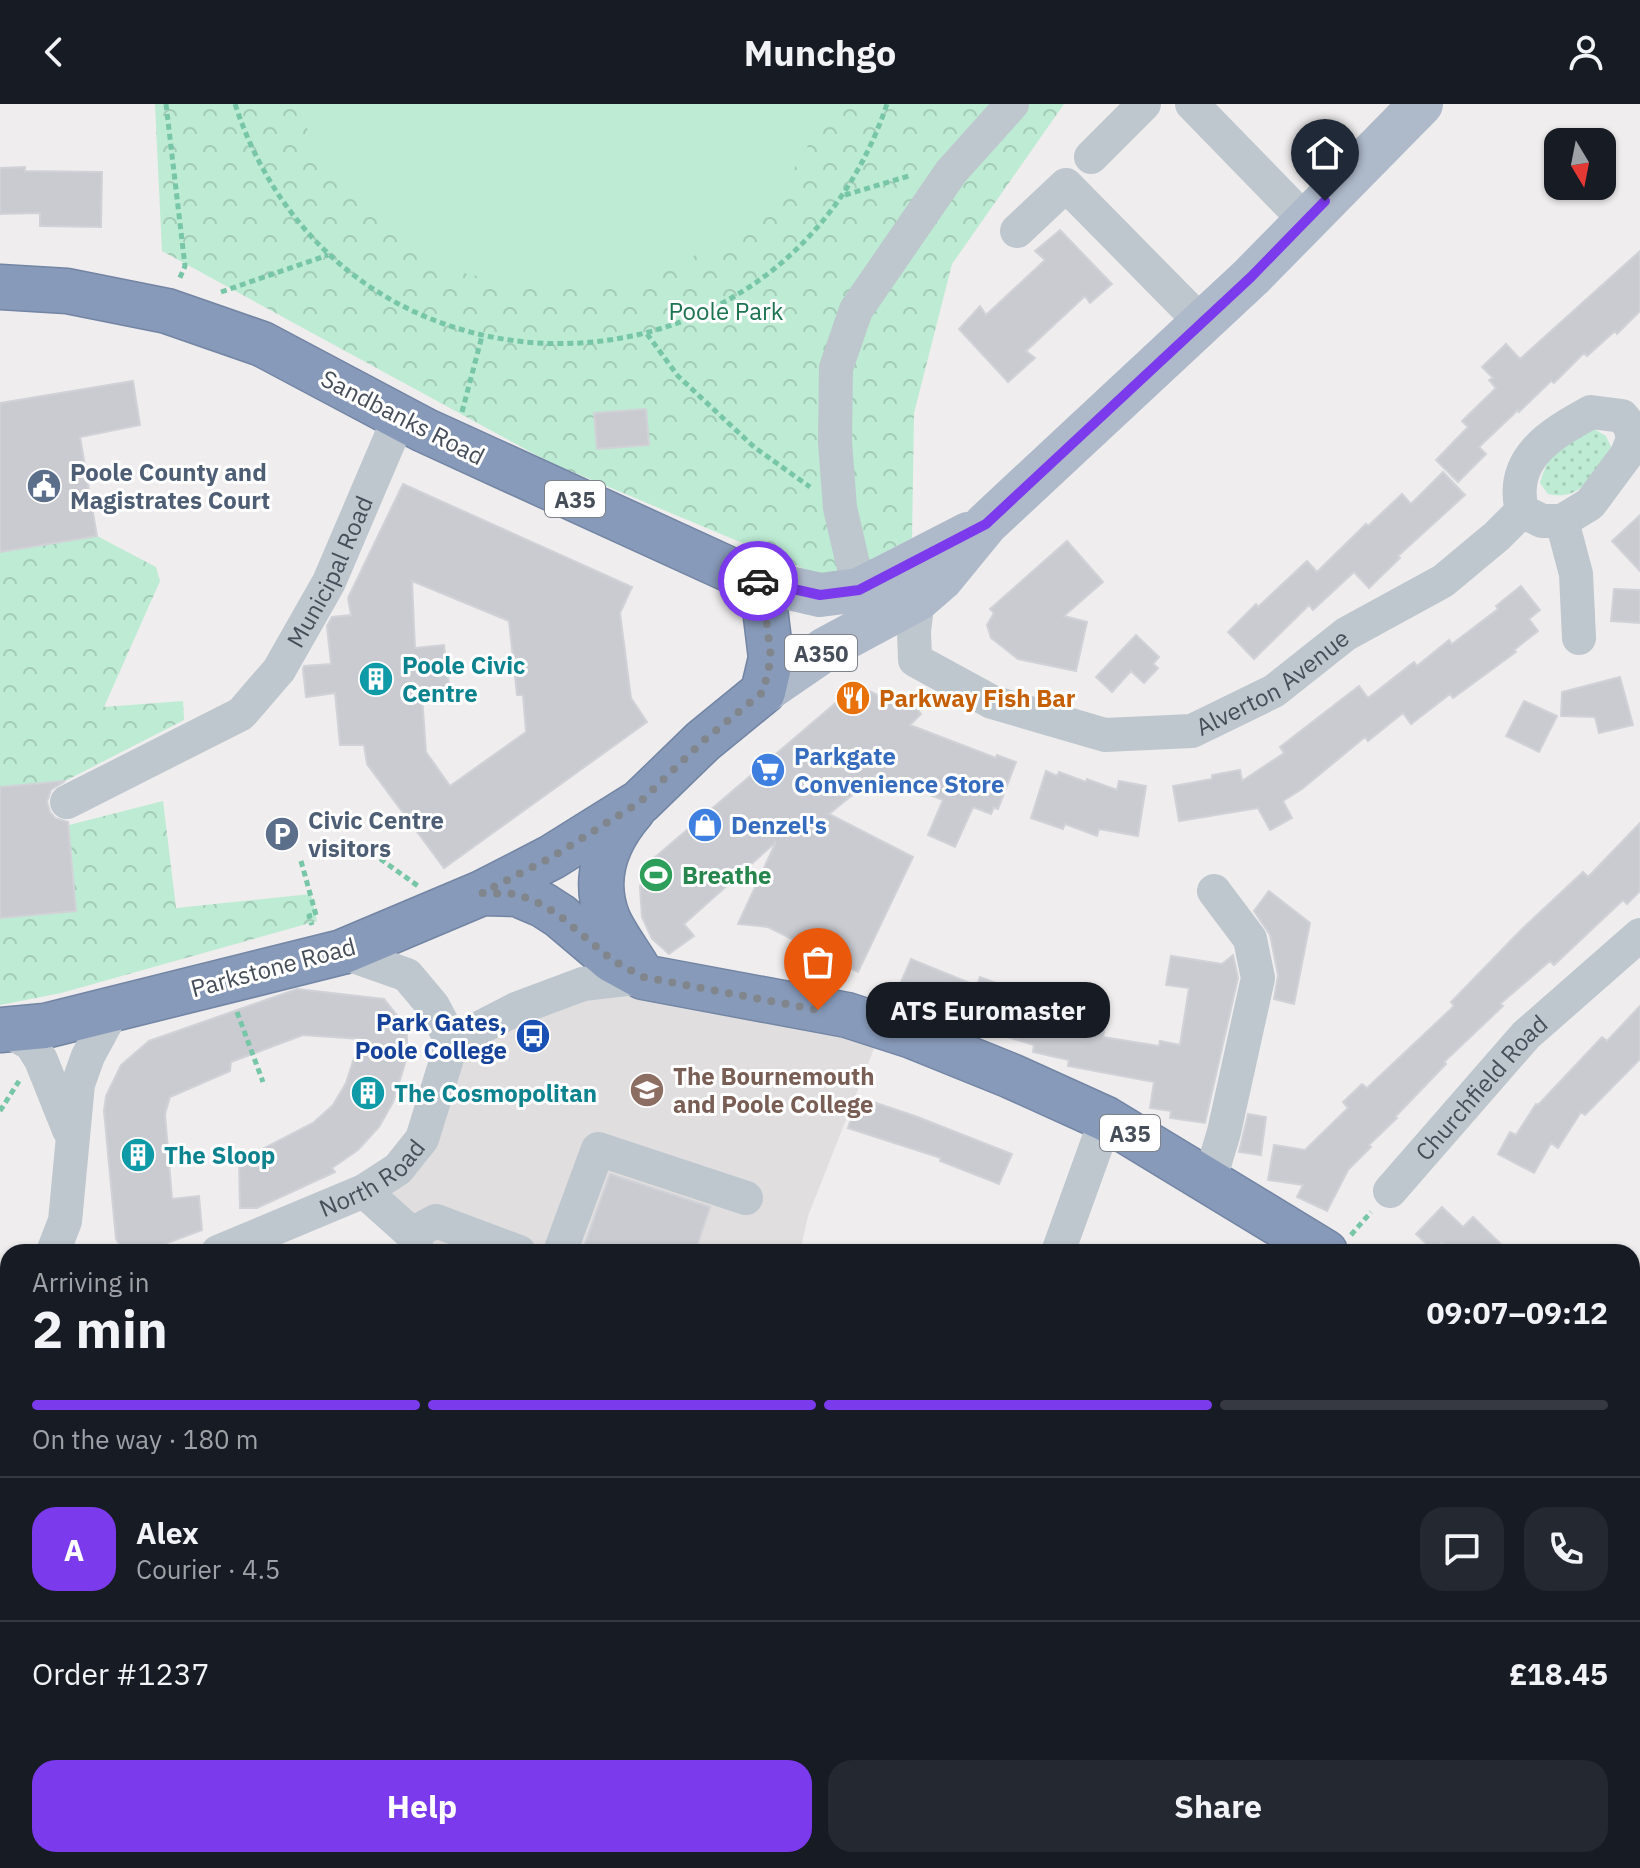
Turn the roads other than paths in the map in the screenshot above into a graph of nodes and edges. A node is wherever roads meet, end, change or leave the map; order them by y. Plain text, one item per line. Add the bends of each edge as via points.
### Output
1 (1012, 104) edge
2 (1144, 104) edge
3 (1192, 104) edge
4 (1421, 104) edge
5 (1091, 157) dead end
6 (1306, 221) junction
7 (1017, 231) dead end
8 (0, 287) edge
9 (1202, 323) junction
10 (399, 418) junction
11 (1634, 423) edge
12 (1522, 511) junction
13 (1562, 521) junction
14 (986, 524) junction
15 (750, 579) junction
16 (859, 590) junction
17 (918, 599) junction
18 (1579, 638) dead end
19 (763, 692) junction
20 (67, 802) dead end
21 (640, 802) junction
22 (1214, 891) dead end
23 (465, 900) junction
24 (1640, 935) edge
25 (333, 954) junction
26 (643, 977) junction
27 (113, 1010) junction
28 (5, 1030) edge
29 (452, 1042) junction
30 (1106, 1119) junction
31 (72, 1138) junction
32 (1209, 1182) junction
33 (364, 1191) junction
34 (1390, 1191) road end
35 (746, 1198) dead end
36 (415, 1243) edge
37 (56, 1244) edge
38 (237, 1244) edge
39 (498, 1244) edge
40 (563, 1244) edge
41 (1061, 1244) edge
42 (1326, 1244) edge

1 - 16 street via 961,161 856,310 836,368 840,508
2 - 5 street
3 - 6 street
4 - 6 main road, Parkstone Road / A350
6 - 9 main road, Parkstone Road / A350
7 - 9 street via 1066,185
8 - 10 highway, Sandbanks Road / A35 via 67,291 167,311 262,344
9 - 14 main road, Parkstone Road / A350
10 - 15 highway, Sandbanks Road / A35
10 - 20 street, Municipal Road via 329,582 279,670 241,714
11 - 12 street via 1591,412 1555,432 1519,478
11 - 13 street via 1627,454 1590,504
12 - 13 street via 1542,521
12 - 17 street, Alverton Avenue via 1443,581 1346,634 1274,691 1192,731 1105,735 992,702 915,660
13 - 18 street via 1576,574
14 - 16 main road, Parkstone Road / A350
14 - 17 main road, Parkstone Road / A350
15 - 16 main road, Parkstone Road / A350 via 820,595
15 - 19 highway via 764,600 767,620 771,658
17 - 19 main road, Parkstone Road / A350 via 827,648
19 - 21 highway, Parkstone Road / A35
21 - 23 highway, Parkstone Road / A35 via 552,857
21 - 26 highway, A35 via 618,828 600,884 608,919
22 - 32 street via 1250,939 1258,978
23 - 25 highway, Parkstone Road / A35
23 - 26 highway, A35 via 517,894 543,905 612,960
24 - 34 street, Churchfield Road via 1526,1035
25 - 27 highway, Parkstone Road / A35
25 - 29 street via 407,975 433,1006
26 - 29 street via 583,984 516,1009
26 - 30 highway, A35 via 847,1015 912,1036
27 - 28 highway, Parkstone Road / A35
27 - 31 street via 78,1084
28 - 31 street via 31,1044 41,1060
29 - 33 street, North Road via 422,1139 398,1169
30 - 32 highway, A35
30 - 41 street
31 - 37 street via 65,1221
32 - 42 highway, A35
33 - 36 street
33 - 38 street, North Road
35 - 40 street via 598,1149
36 - 39 street via 436,1221

